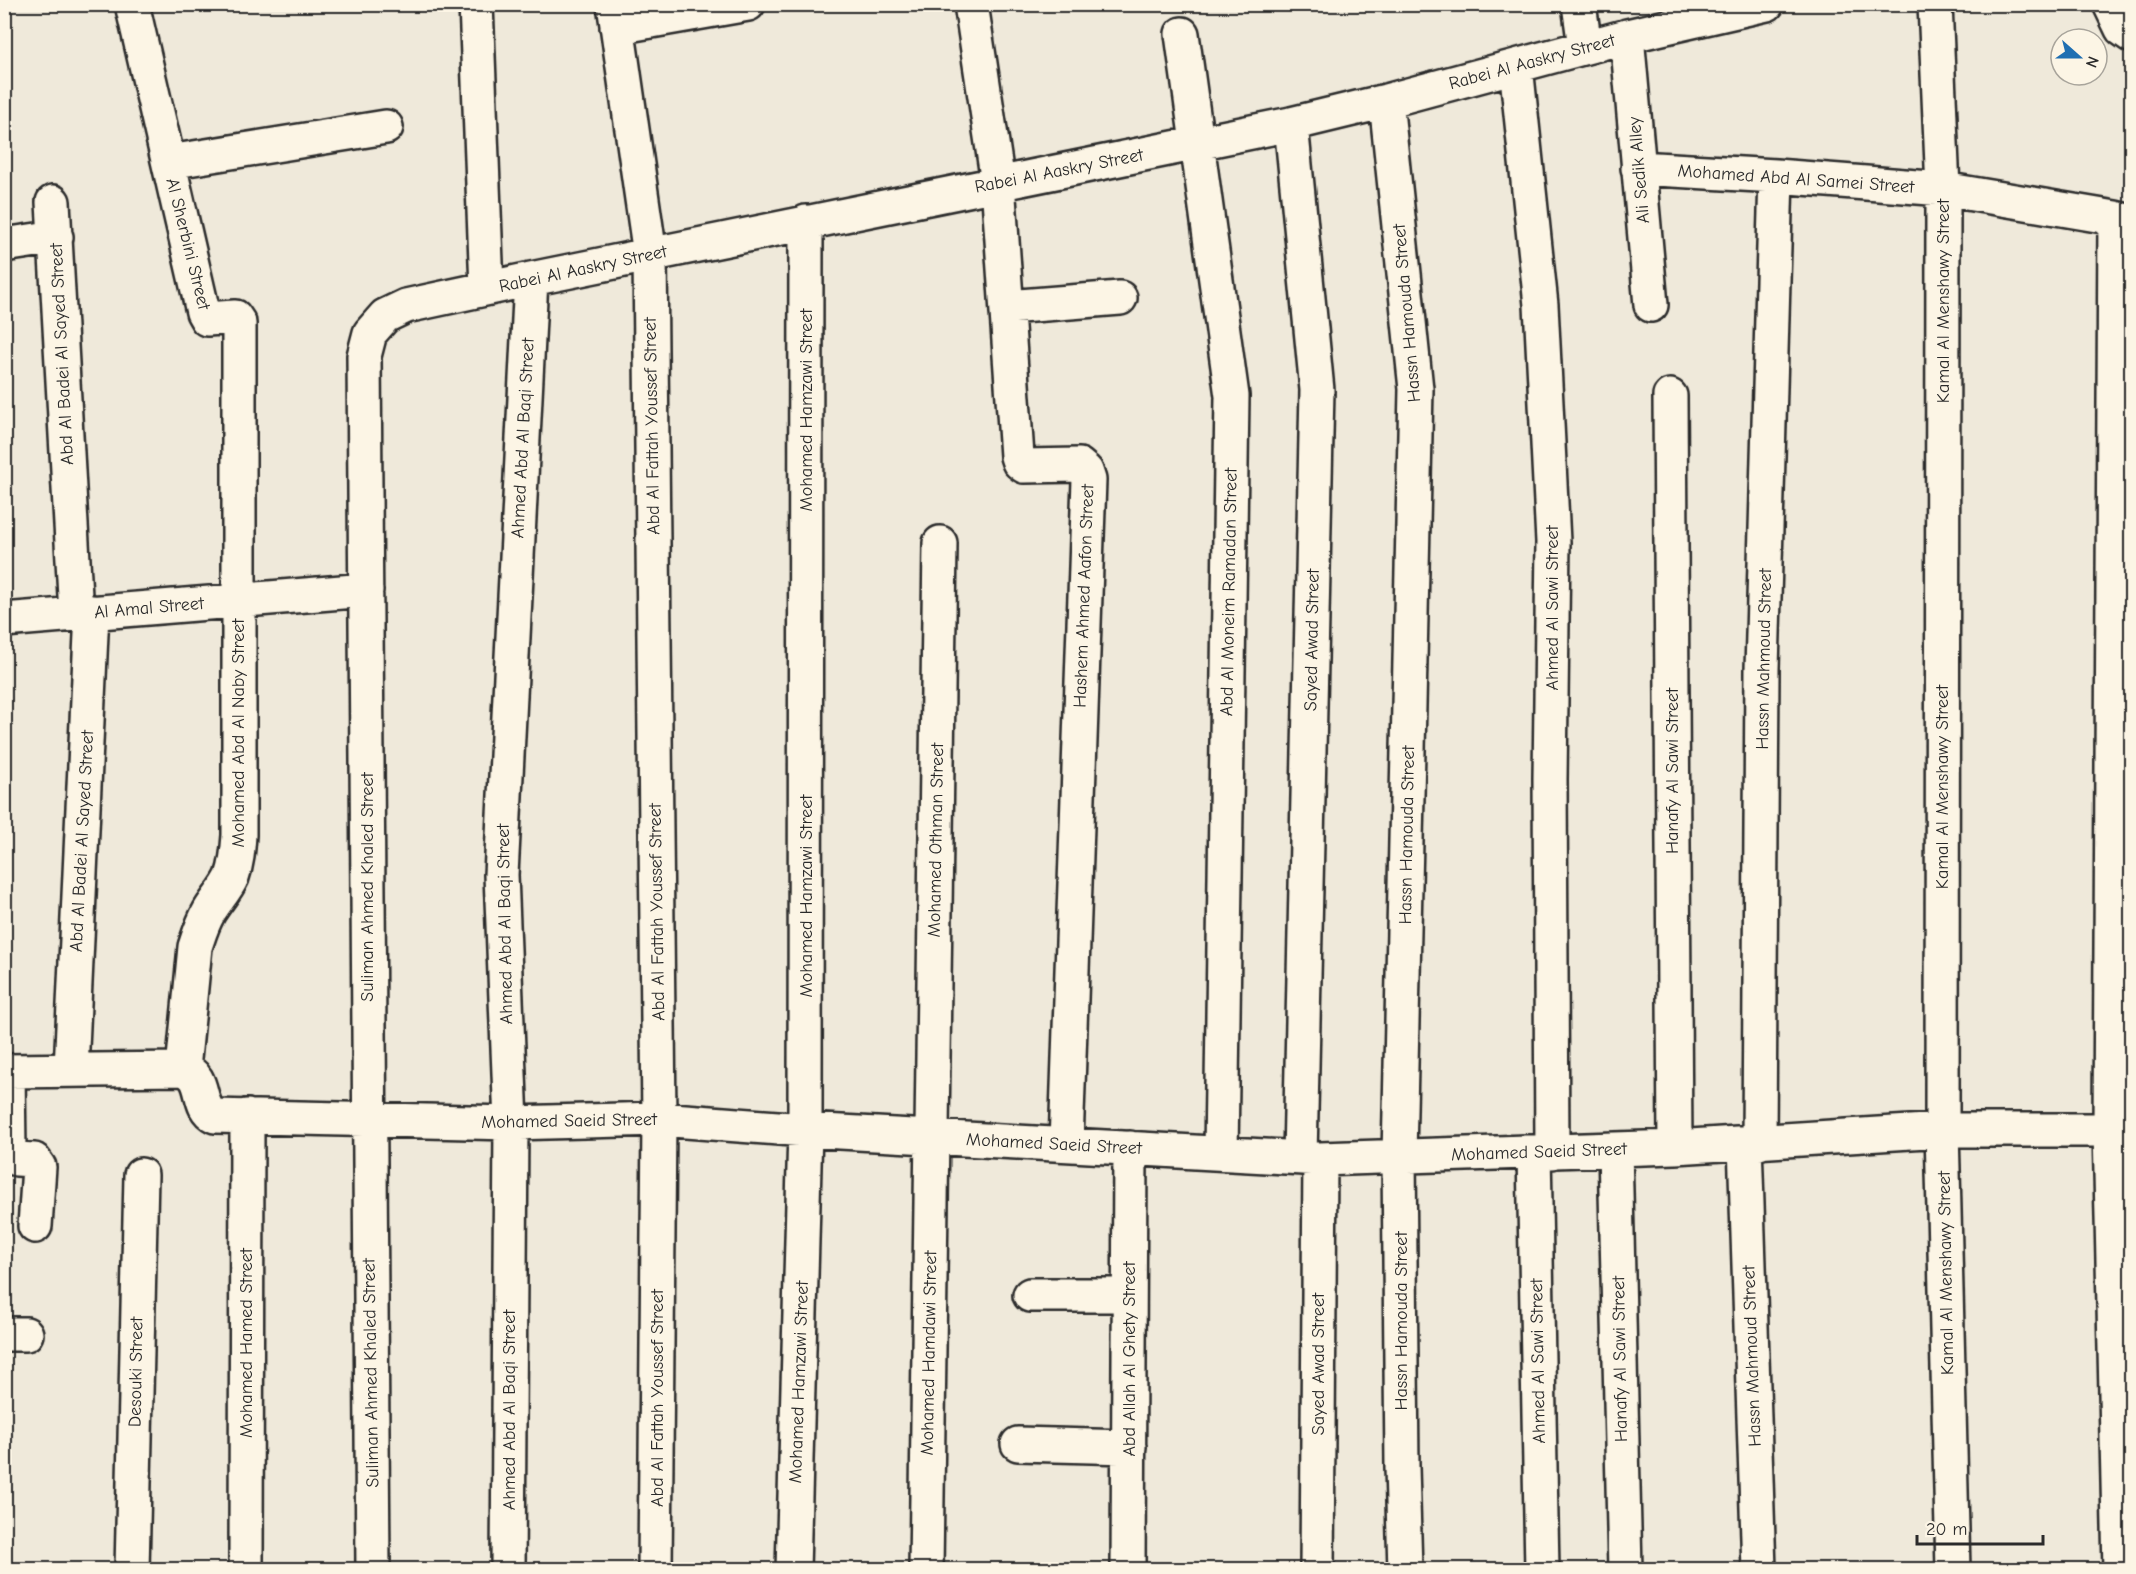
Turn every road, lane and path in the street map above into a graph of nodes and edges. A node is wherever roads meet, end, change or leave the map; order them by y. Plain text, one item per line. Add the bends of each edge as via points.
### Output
1 (132, 4) edge
2 (476, 4) edge
3 (748, 4) edge
4 (971, 4) edge
5 (1579, 4) edge
6 (1767, 4) edge
7 (1935, 4) edge
8 (2110, 4) edge
9 (615, 16) edge
10 (1182, 34) dead end
11 (1627, 36) junction
12 (2132, 36) edge
13 (1585, 47) junction
14 (1516, 66) junction
15 (1386, 101) junction
16 (1291, 124) junction
17 (386, 127) dead end
18 (1197, 143) junction
19 (169, 162) junction
20 (1638, 168) junction
21 (1776, 176) junction
22 (998, 183) junction
23 (1943, 189) junction
24 (53, 202) dead end
25 (2123, 220) edge
26 (806, 222) junction
27 (56, 237) junction
28 (4, 244) edge
29 (650, 255) junction
30 (531, 279) junction
31 (487, 288) junction
32 (1120, 298) dead end
33 (1651, 305) dead end
34 (1007, 307) junction
35 (1670, 396) dead end
36 (940, 543) dead end
37 (366, 590) junction
38 (239, 601) junction
39 (84, 613) junction
40 (4, 620) edge
41 (183, 1069) junction
42 (6, 1071) edge
43 (71, 1071) junction
44 (247, 1116) junction
45 (368, 1119) junction
46 (659, 1119) junction
47 (511, 1123) junction
48 (2121, 1129) edge
49 (805, 1130) junction
50 (1942, 1130) junction
51 (932, 1137) junction
52 (1752, 1143) junction
53 (1066, 1144) junction
54 (1675, 1147) junction
55 (1130, 1148) junction
56 (1615, 1149) junction
57 (1543, 1152) junction
58 (1221, 1153) junction
59 (1400, 1156) junction
60 (1310, 1158) junction
61 (141, 1175) dead end
62 (35, 1226) dead end
63 (1030, 1295) dead end
64 (1130, 1295) junction
65 (1018, 1444) dead end
66 (1129, 1447) junction
67 (132, 1569) edge
68 (246, 1569) edge
69 (373, 1569) edge
70 (508, 1569) edge
71 (656, 1569) edge
72 (794, 1569) edge
73 (926, 1569) edge
74 (1128, 1569) edge
75 (1317, 1569) edge
76 (1405, 1569) edge
77 (1542, 1569) edge
78 (1625, 1569) edge
79 (1759, 1569) edge
80 (1953, 1569) edge
81 (2120, 1569) edge

1 - 19 street, Al Sherbini Street
2 - 31 street
3 - 9 street
4 - 22 street, Hashem Ahmed Aafon Street
5 - 13 street
6 - 11 street, Rabei Al Aaskry Street
7 - 23 street, Kamal Al Menshawy Street
8 - 12 street via 2122,29
9 - 29 street, Abd Al Fattah Youssef Street
10 - 18 street, Abd Al Moneim Ramadan Street
11 - 13 street, Rabei Al Aaskry Street
11 - 20 street, Ali Sedik Alley
13 - 14 street, Rabei Al Aaskry Street
14 - 15 street, Rabei Al Aaskry Street
14 - 57 street, Ahmed Al Sawi Street via 1542,305 1553,542
15 - 16 street, Rabei Al Aaskry Street
15 - 59 street, Hassn Hamouda Street via 1416,389
16 - 18 street, Rabei Al Aaskry Street
16 - 60 street, Sayed Awad Street via 1317,390
17 - 19 street
18 - 22 street, Rabei Al Aaskry Street
18 - 58 street, Abd Al Moneim Ramadan Street via 1232,396
19 - 38 street, Al Sherbini Street via 205,316 235,317 238,323
20 - 21 street, Mohamed Abd Al Samei Street
20 - 33 street, Ali Sedik Alley
21 - 23 street, Mohamed Abd Al Samei Street
21 - 52 street, Hassn Mahmoud Street
22 - 26 street, Rabei Al Aaskry Street
22 - 34 street, Hashem Ahmed Aafon Street
23 - 25 street, Mohamed Abd Al Samei Street
23 - 50 street, Kamal Al Menshawy Street
24 - 27 street, Abd Al Badei Al Sayed Street
25 - 48 street
26 - 29 street, Rabei Al Aaskry Street
26 - 49 street, Mohamed Hamzawi Street
27 - 28 street
27 - 39 street, Abd Al Badei Al Sayed Street
29 - 30 street, Rabei Al Aaskry Street
29 - 46 street, Abd Al Fattah Youssef Street
30 - 31 street, Rabei Al Aaskry Street
30 - 47 street, Ahmed Abd Al Baqi Street via 501,875
31 - 37 street, Suliman Ahmed Khaled Street via 406,306 385,316 370,333 364,356
32 - 34 street
34 - 53 street, Hashem Ahmed Aafon Street via 1019,462 1024,466 1079,465 1089,480
35 - 54 street, Hanafy Al Sawi Street
36 - 51 street, Mohamed Othman Street
37 - 38 street, Al Amal Street
37 - 45 street, Suliman Ahmed Khaled Street
38 - 39 street, Al Amal Street
38 - 41 street, Mohamed Abd Al Naby Street via 238,857 232,877 210,911 195,947
39 - 40 street, Al Amal Street
39 - 43 street, Abd Al Badei Al Sayed Street
41 - 43 street
41 - 44 street, Mohamed Saeid Street via 197,1078 210,1113
42 - 43 street
42 - 62 street via 9,1152 17,1158 34,1160 39,1167
44 - 45 street, Mohamed Saeid Street
44 - 68 street, Mohamed Hamed Street
45 - 47 street, Mohamed Saeid Street
45 - 69 street, Suliman Ahmed Khaled Street
46 - 47 street, Mohamed Saeid Street
46 - 49 street, Mohamed Saeid Street
46 - 71 street, Abd Al Fattah Youssef Street
47 - 70 street, Ahmed Abd Al Baqi Street
48 - 50 street, Mohamed Saeid Street
48 - 81 street
49 - 51 street, Mohamed Saeid Street
49 - 72 street, Mohamed Hamzawi Street
50 - 52 street, Mohamed Saeid Street
50 - 80 street, Kamal Al Menshawy Street
51 - 53 street, Mohamed Saeid Street
51 - 73 street, Mohamed Hamdawi Street
52 - 54 street, Mohamed Saeid Street
52 - 79 street, Hassn Mahmoud Street
53 - 55 street, Mohamed Saeid Street
54 - 56 street, Mohamed Saeid Street
55 - 58 street, Mohamed Saeid Street
55 - 64 street, Abd Allah Al Ghety Street
56 - 57 street, Mohamed Saeid Street
56 - 78 street, Hanafy Al Sawi Street
57 - 59 street, Mohamed Saeid Street
57 - 77 street, Ahmed Al Sawi Street
58 - 60 street, Mohamed Saeid Street
59 - 60 street, Mohamed Saeid Street
59 - 76 street, Hassn Hamouda Street
60 - 75 street, Sayed Awad Street
61 - 67 street, Desouki Street
63 - 64 street
64 - 66 street, Abd Allah Al Ghety Street
65 - 66 street
66 - 74 street, Abd Allah Al Ghety Street

